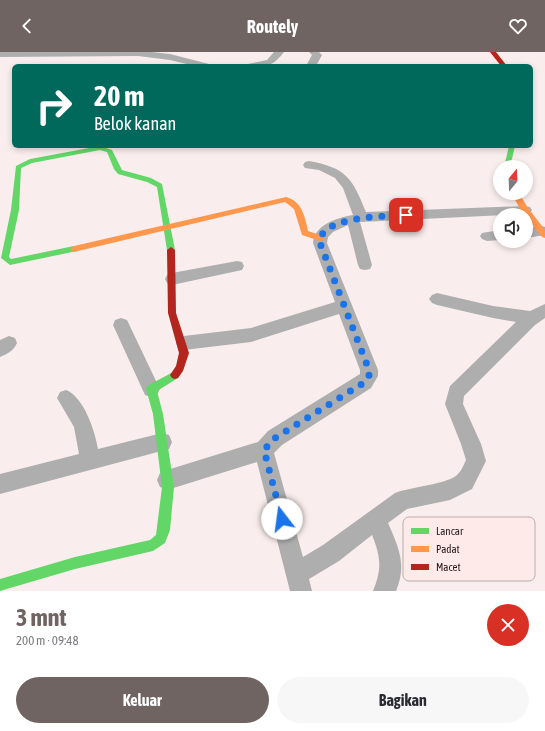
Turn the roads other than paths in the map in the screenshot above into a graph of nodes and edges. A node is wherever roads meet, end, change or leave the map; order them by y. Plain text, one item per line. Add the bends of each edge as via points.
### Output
1 (279, 52) edge
2 (314, 52) edge
3 (493, 52) edge
4 (74, 53) edge
5 (138, 53) edge
6 (0, 54) edge
7 (168, 62) edge
8 (72, 64) edge
9 (187, 64) edge
10 (260, 64) edge
11 (312, 64) edge
12 (502, 64) edge
13 (512, 148) edge
14 (509, 160) edge
15 (309, 166) dead end
16 (493, 212) edge
17 (357, 218) junction
18 (533, 220) edge
19 (169, 227) junction
20 (543, 233) edge
21 (320, 238) junction
22 (365, 265) dead end
23 (237, 266) dead end
24 (172, 279) junction
25 (437, 299) dead end
26 (344, 306) junction
27 (539, 314) edge
28 (121, 325) dead end
29 (184, 343) junction
30 (151, 389) junction
31 (66, 398) dead end
32 (162, 442) junction
33 (264, 450) junction
34 (89, 461) junction
35 (167, 480) junction
36 (0, 484) edge
37 (376, 520) junction
38 (299, 583) edge
39 (0, 585) edge
40 (384, 591) edge

1 - 10 street via 270,62
2 - 11 street via 317,54
3 - 12 street
4 - 5 street
4 - 6 street
4 - 8 street
5 - 7 street
7 - 9 street
13 - 14 street
15 - 17 street via 328,169 348,183
16 - 17 street
17 - 21 street via 328,229
17 - 22 street
18 - 20 street
19 - 19 street via 18,262 10,262 5,258 15,210 18,168 30,161 100,148 107,149 112,153 117,170 160,186 164,214
19 - 21 street via 289,200 296,204 305,234
19 - 24 street
21 - 26 street
23 - 24 street
24 - 29 street via 172,314
25 - 27 street via 493,312
26 - 29 street via 251,335
26 - 33 street via 369,370 369,376 365,382 275,438
27 - 37 street via 456,392 454,404 476,462 464,482 450,490 402,500
28 - 30 street
29 - 30 street via 180,368 174,376
30 - 32 street
31 - 34 street via 79,415 88,442
32 - 34 street
32 - 35 street
33 - 35 street
33 - 38 street
34 - 36 street
35 - 39 street via 164,530 161,539 153,545 75,563
37 - 38 street via 331,554
37 - 40 street via 392,566

